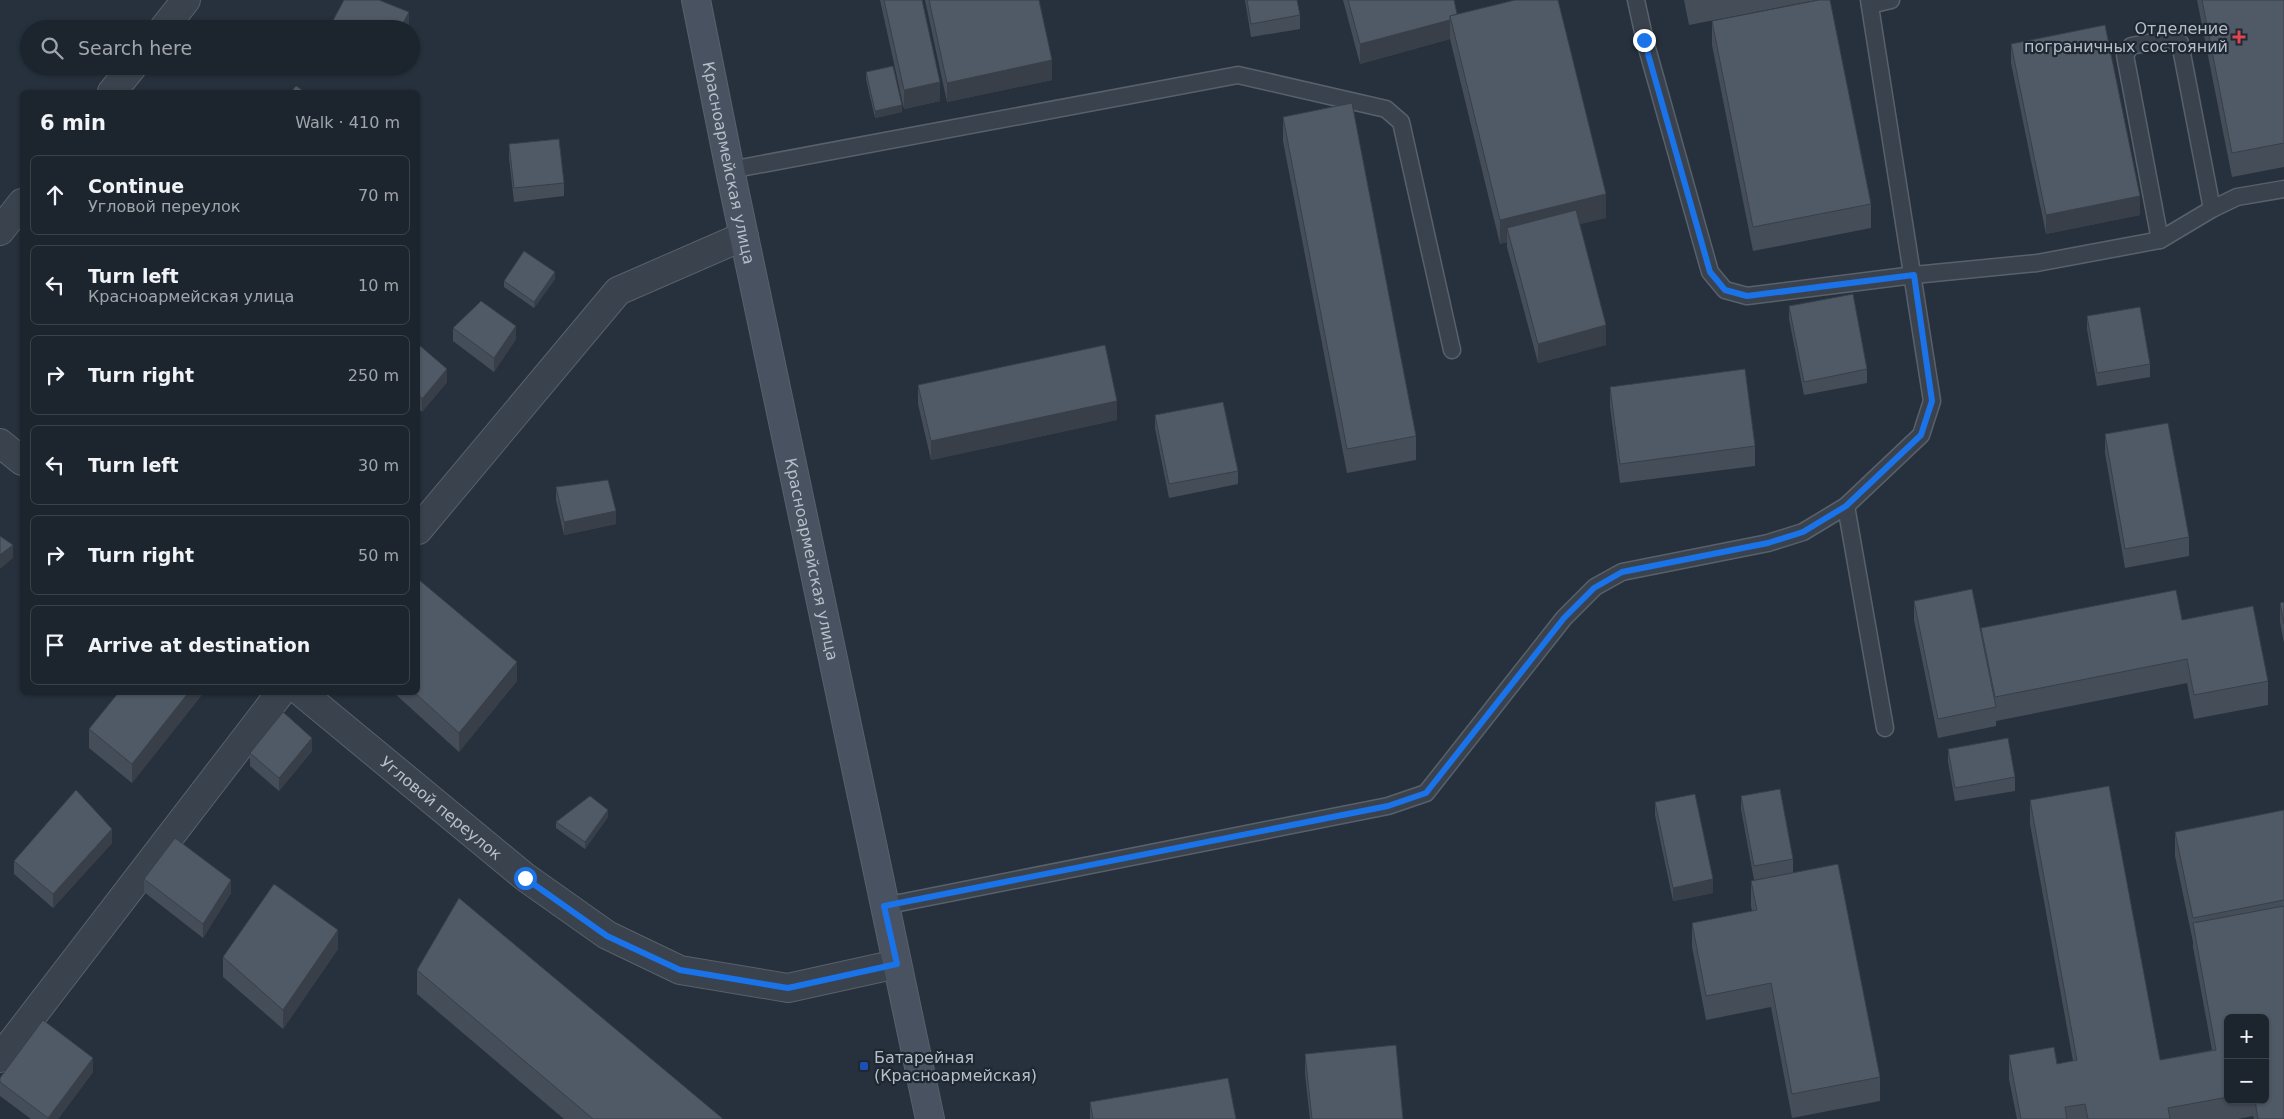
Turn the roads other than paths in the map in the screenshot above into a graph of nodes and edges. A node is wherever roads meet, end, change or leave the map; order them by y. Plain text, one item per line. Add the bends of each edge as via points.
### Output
1 (186, 0) edge
2 (696, 0) edge
3 (1636, 0) edge
4 (1891, 0) edge
5 (1869, 2) edge
6 (170, 20) edge
7 (126, 75) edge
8 (114, 90) edge
9 (730, 170) junction
10 (2284, 189) edge
11 (20, 205) edge
12 (2212, 209) junction
13 (0, 230) edge
14 (744, 236) junction
15 (2160, 240) junction
16 (1914, 275) junction
17 (1452, 350) dead end
18 (0, 443) edge
19 (20, 459) edge
20 (1846, 506) junction
21 (420, 528) edge
22 (279, 695) edge
23 (305, 695) edge
24 (1885, 728) dead end
25 (884, 906) junction
26 (897, 964) junction
27 (0, 1058) edge
28 (930, 1119) edge

1 - 6 street
2 - 9 street, Красноармейская улица
3 - 16 lane via 1644,40 1710,272 1725,290 1747,296
4 - 5 lane
5 - 16 lane
7 - 8 street
9 - 14 street, Красноармейская улица
9 - 17 lane via 1238,75 1386,109 1401,122
10 - 12 lane via 2237,197
11 - 13 street
12 - 15 lane
12 - 15 lane via 2180,43 2169,39 2131,46 2125,55
14 - 21 street via 618,291
14 - 25 street, Красноармейская улица
15 - 16 lane via 2037,263
16 - 20 lane via 1932,401 1921,435
18 - 19 street
20 - 24 lane
20 - 25 lane via 1795,535 1622,572 1594,588 1564,618 1426,793 1388,806
22 - 27 street
23 - 26 street, Угловой переулок via 525,878 607,936 680,970 788,988
25 - 26 street, Красноармейская улица
26 - 28 street, Красноармейская улица

